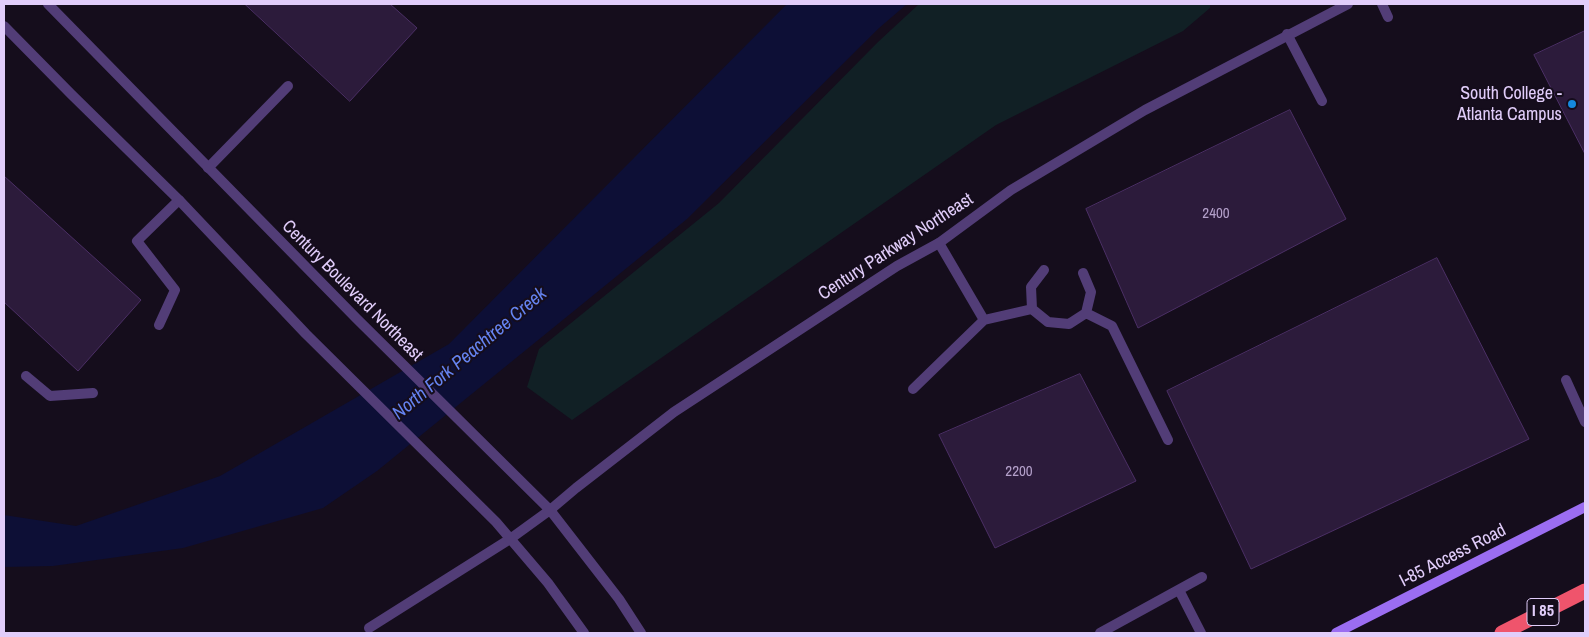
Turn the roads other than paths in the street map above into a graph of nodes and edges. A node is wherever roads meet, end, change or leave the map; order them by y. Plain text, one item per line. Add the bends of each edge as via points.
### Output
1 (48, 4) edge
2 (1348, 4) edge
3 (1382, 4) edge
4 (1388, 17) dead end
5 (4, 26) edge
6 (1287, 34) junction
7 (288, 86) dead end
8 (1322, 101) dead end
9 (208, 168) junction
10 (178, 200) junction
11 (939, 243) junction
12 (1044, 270) dead end
13 (1083, 274) dead end
14 (1032, 309) junction
15 (1086, 313) junction
16 (984, 320) junction
17 (159, 325) dead end
18 (26, 376) dead end
19 (1566, 380) dead end
20 (913, 389) dead end
21 (93, 393) dead end
22 (1585, 422) edge
23 (1168, 440) dead end
24 (1585, 507) edge
25 (550, 510) junction
26 (510, 539) junction
27 (1202, 577) dead end
28 (1179, 590) junction
29 (1585, 591) edge
30 (369, 628) dead end
31 (584, 633) edge
32 (641, 633) edge
33 (1100, 633) edge
34 (1201, 633) edge
35 (1336, 633) edge
36 (1502, 633) edge

1 - 9 street, Century Boulevard Northeast
2 - 6 street, Century Parkway Northeast
3 - 4 street
5 - 10 street
6 - 8 street
6 - 11 street, Century Parkway Northeast via 1145,110 1064,158 1011,190
7 - 9 street
9 - 25 street, Century Boulevard Northeast
10 - 17 street via 137,241 174,290
10 - 26 street
11 - 16 street
11 - 25 street, Century Parkway Northeast via 897,266 674,412
12 - 14 street via 1031,287
13 - 15 street via 1091,292
14 - 15 street via 1048,322 1069,324
14 - 16 street
15 - 23 street via 1112,326
16 - 20 street
18 - 21 street via 50,396
19 - 22 street
24 - 35 main road, I-85 Access Road
25 - 26 street, Century Parkway Northeast
25 - 32 street, Century Boulevard Northeast via 619,599
26 - 30 street, Century Parkway Northeast
26 - 31 street via 548,583
27 - 28 street
28 - 33 street
28 - 34 street
29 - 36 highway, I 85

